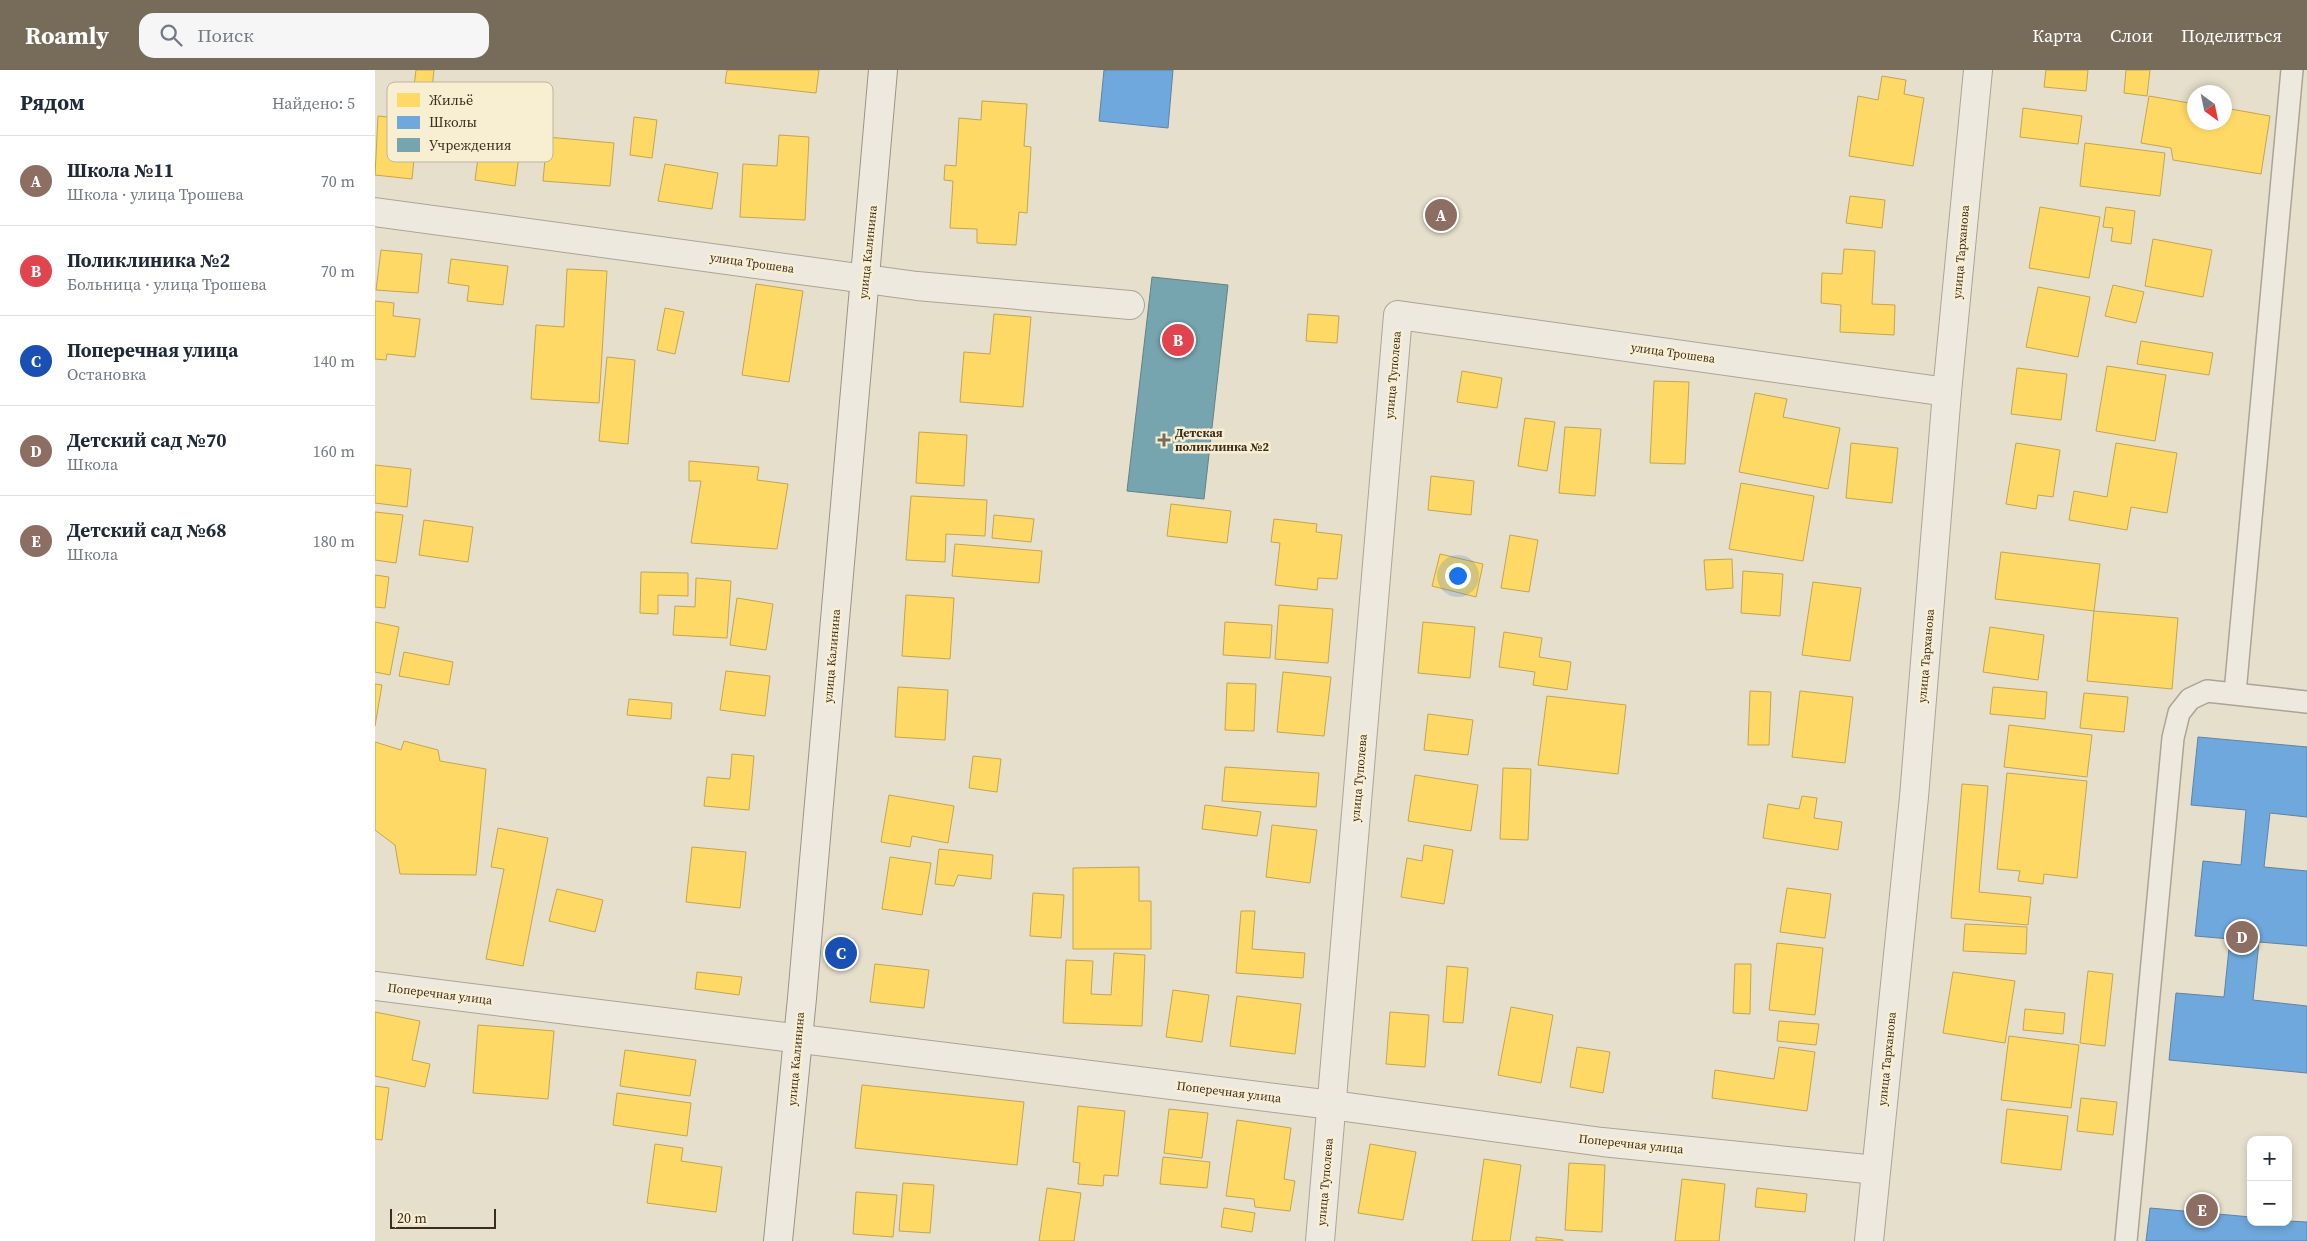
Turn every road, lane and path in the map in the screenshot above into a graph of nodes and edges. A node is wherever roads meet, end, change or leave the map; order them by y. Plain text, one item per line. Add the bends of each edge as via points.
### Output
1 (883, 70) edge
2 (1978, 70) edge
3 (2292, 70) edge
4 (375, 212) edge
5 (866, 278) junction
6 (1130, 305) dead end
7 (1398, 315) joint
8 (1947, 392) junction
9 (2235, 692) junction
10 (2307, 702) edge
11 (375, 986) edge
12 (798, 1038) junction
13 (1332, 1105) junction
14 (1876, 1170) junction
15 (778, 1241) edge
16 (1320, 1241) edge
17 (1869, 1241) edge
18 (2126, 1241) edge

1 - 5 street, улица Калинина
2 - 8 street, улица Тарханова
3 - 9 lane
4 - 5 street, улица Трошева
5 - 6 street, улица Трошева via 926,287
5 - 12 street, улица Калинина
7 - 8 street, улица Трошева
7 - 13 street, улица Туполева
8 - 14 street, улица Тарханова via 1914,797
9 - 10 lane
9 - 18 lane via 2207,691 2190,699 2179,713 2173,738
11 - 12 street, Поперечная улица
12 - 13 street, Поперечная улица
12 - 15 street, улица Калинина
13 - 14 street, Поперечная улица via 1602,1142
13 - 16 street, улица Туполева
14 - 17 street, улица Тарханова

